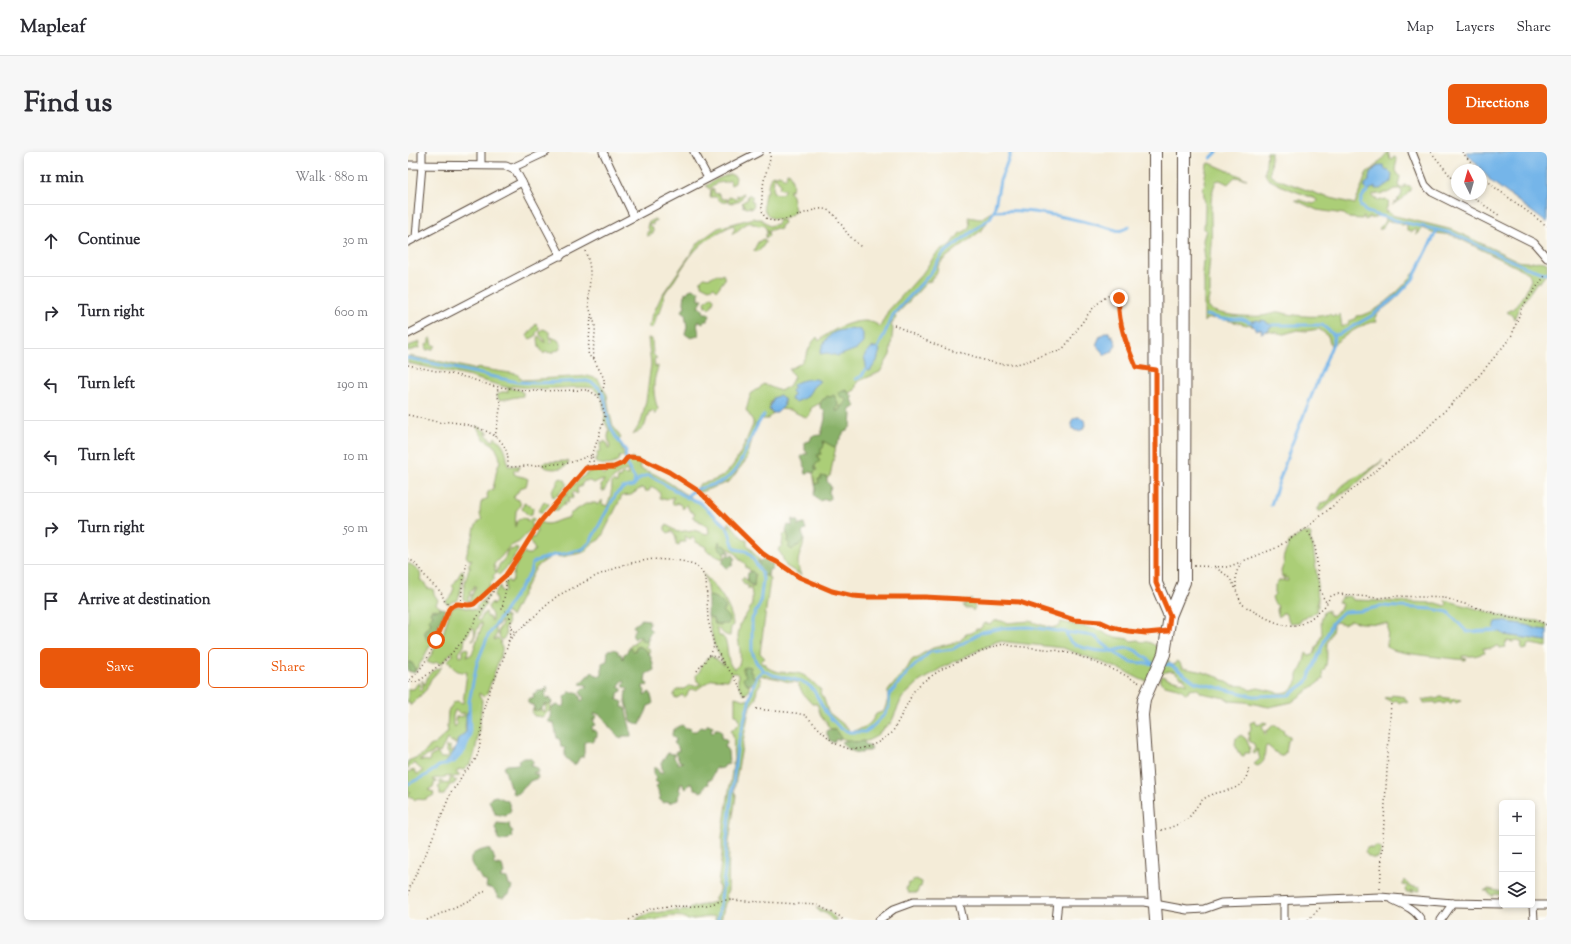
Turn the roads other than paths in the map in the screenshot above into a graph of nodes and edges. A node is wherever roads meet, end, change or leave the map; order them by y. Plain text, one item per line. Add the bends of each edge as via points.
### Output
1 (422, 152) edge
2 (481, 152) edge
3 (546, 152) edge
4 (603, 152) edge
5 (694, 152) edge
6 (759, 152) edge
7 (1155, 152) edge
8 (1185, 152) edge
9 (1412, 152) edge
10 (408, 165) edge
11 (422, 165) junction
12 (481, 165) junction
13 (512, 168) junction
14 (708, 178) junction
15 (522, 182) junction
16 (634, 217) junction
17 (416, 237) junction
18 (408, 242) edge
19 (561, 256) junction
20 (1547, 258) edge
21 (408, 334) edge
22 (1170, 616) junction
23 (1384, 898) junction
24 (959, 902) junction
25 (1058, 902) junction
26 (1284, 902) junction
27 (1454, 903) junction
28 (1499, 904) edge
29 (1155, 905) junction
30 (1535, 905) edge
31 (1547, 905) edge
32 (1533, 908) edge
33 (879, 920) edge
34 (963, 920) edge
35 (1056, 920) edge
36 (1156, 920) edge
37 (1284, 920) edge
38 (1422, 920) edge
39 (1441, 920) edge
40 (1534, 920) edge

1 - 11 street
2 - 12 street
3 - 13 street
4 - 16 street
5 - 14 street
6 - 14 street
7 - 22 main road via 1156,583
8 - 22 main road via 1184,582
9 - 20 street via 1425,185 1432,192 1534,243
10 - 11 street
11 - 12 street
11 - 17 street
12 - 13 street
13 - 15 street via 516,170
14 - 16 street
15 - 17 street
15 - 19 street
16 - 19 street
17 - 18 street
19 - 21 street
22 - 29 main road via 1164,654 1144,699 1142,716
23 - 26 street
23 - 27 street
23 - 38 street via 1408,906
24 - 25 street
24 - 33 street via 913,902 894,909
24 - 34 street
25 - 29 street via 1144,902
25 - 35 street
26 - 29 street via 1221,903 1204,909 1187,910
26 - 37 street
27 - 28 street
27 - 39 street
29 - 36 main road
30 - 31 street
32 - 40 street

